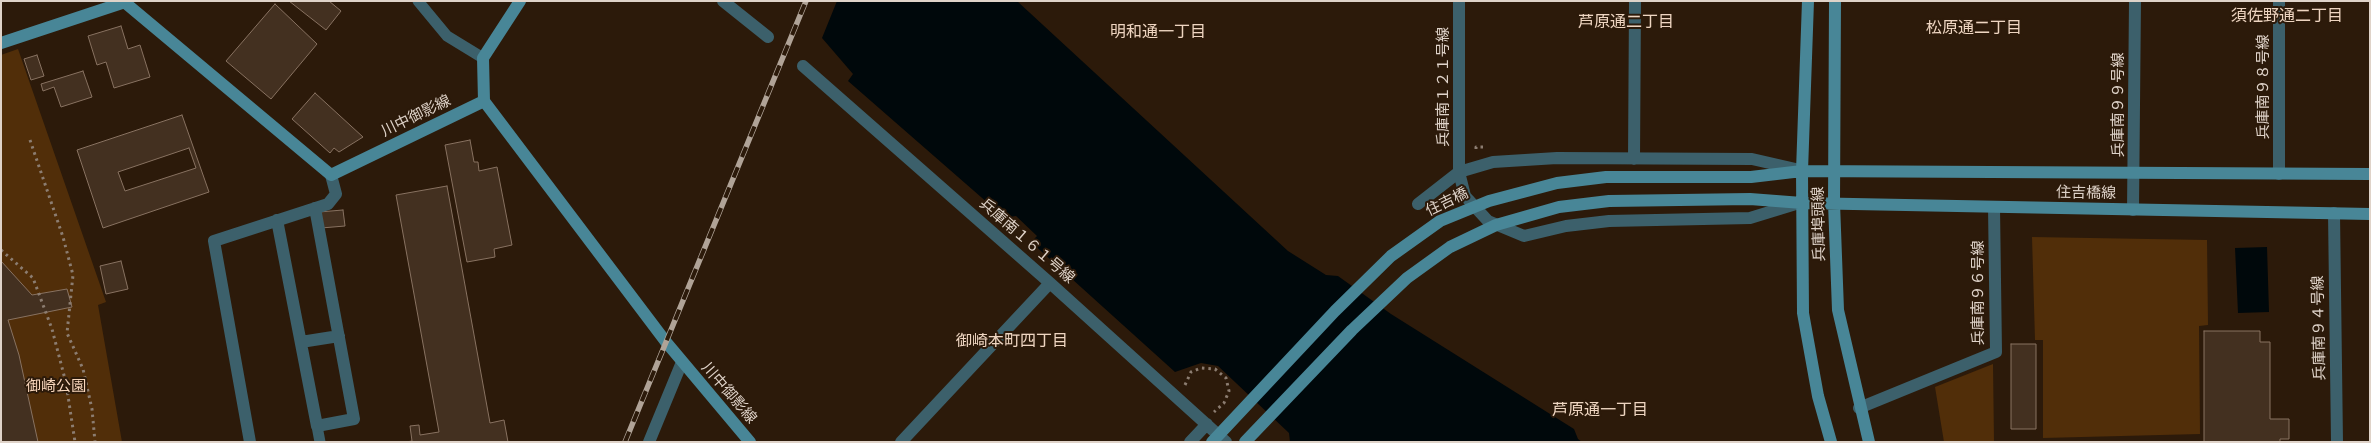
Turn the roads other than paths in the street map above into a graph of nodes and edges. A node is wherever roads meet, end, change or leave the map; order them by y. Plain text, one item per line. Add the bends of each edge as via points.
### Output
1 (418, 1) edge
2 (520, 1) edge
3 (723, 1) edge
4 (1459, 1) edge
5 (1636, 1) edge
6 (1808, 1) edge
7 (1836, 1) edge
8 (2135, 1) edge
9 (2279, 1) edge
10 (125, 2) edge
11 (768, 37) dead end
12 (1, 43) edge
13 (483, 58) junction
14 (803, 66) dead end
15 (484, 101) junction
16 (1634, 159) junction
17 (1802, 171) junction
18 (1834, 171) junction
19 (1459, 172) junction
20 (2133, 172) junction
21 (2279, 174) junction
22 (2370, 174) edge
23 (331, 175) junction
24 (1802, 203) junction
25 (1834, 203) junction
26 (1418, 204) dead end
27 (1994, 207) junction
28 (315, 208) junction
29 (2133, 210) junction
30 (2334, 213) junction
31 (2370, 214) edge
32 (277, 220) junction
33 (1050, 283) junction
34 (338, 336) junction
35 (301, 342) junction
36 (682, 362) junction
37 (1859, 408) junction
38 (1207, 424) junction
39 (317, 426) junction
40 (250, 442) edge
41 (320, 442) edge
42 (650, 442) edge
43 (750, 442) edge
44 (901, 442) edge
45 (1190, 442) edge
46 (1212, 442) edge
47 (1226, 442) edge
48 (1245, 442) edge
49 (1831, 442) edge
50 (1869, 442) edge
51 (2337, 442) edge

1 - 13 lane via 447,36
2 - 13 street
3 - 11 street
4 - 19 street, 兵庫南１２１号線
5 - 16 street
6 - 17 street, 兵庫埠頭線
7 - 18 street, 兵庫埠頭線
8 - 20 street, 兵庫南９９号線
9 - 21 street, 兵庫南９８号線
10 - 12 street
10 - 23 street
13 - 15 street
14 - 33 street, 兵庫南１６１号線
15 - 23 street, 川中御影線
15 - 36 street, 川中御影線
16 - 17 street via 1752,159
16 - 19 street via 1558,158 1493,162
17 - 18 street, 住吉橋線
17 - 24 street, 兵庫埠頭線
17 - 46 street, 住吉橋 via 1751,177 1606,177 1557,183 1489,201 1440,221 1391,256 1370,276
18 - 20 street, 住吉橋線
18 - 25 street, 兵庫埠頭線
19 - 24 street, 兵庫南１２１号線 via 1465,196 1488,221 1524,236 1566,226 1610,221 1750,218
19 - 26 street
20 - 21 street, 住吉橋線
20 - 29 street, 兵庫南９９号線
21 - 22 street, 住吉橋線
23 - 28 street via 336,194 328,204
24 - 25 street, 住吉橋線
24 - 48 street, 住吉橋線 via 1750,199 1609,201 1559,207 1496,225 1450,247 1407,278 1352,330
24 - 49 street, 兵庫埠頭線 via 1803,313 1818,396
25 - 27 street, 住吉橋線
25 - 37 street, 兵庫埠頭線 via 1838,310
27 - 29 street, 住吉橋線
27 - 37 street, 兵庫南９６号線 via 1996,352
28 - 32 street
28 - 34 street
29 - 30 street, 住吉橋線
30 - 31 street, 住吉橋線
30 - 51 street, 兵庫南９４号線
32 - 35 street
32 - 40 street via 214,241
33 - 38 street, 兵庫南１６１号線
33 - 44 street
34 - 35 street
34 - 39 street via 354,418
35 - 39 street
36 - 42 street
36 - 43 street, 川中御影線
37 - 50 street, 兵庫埠頭線
38 - 45 street
38 - 47 street, 兵庫南１６１号線
39 - 41 lane

